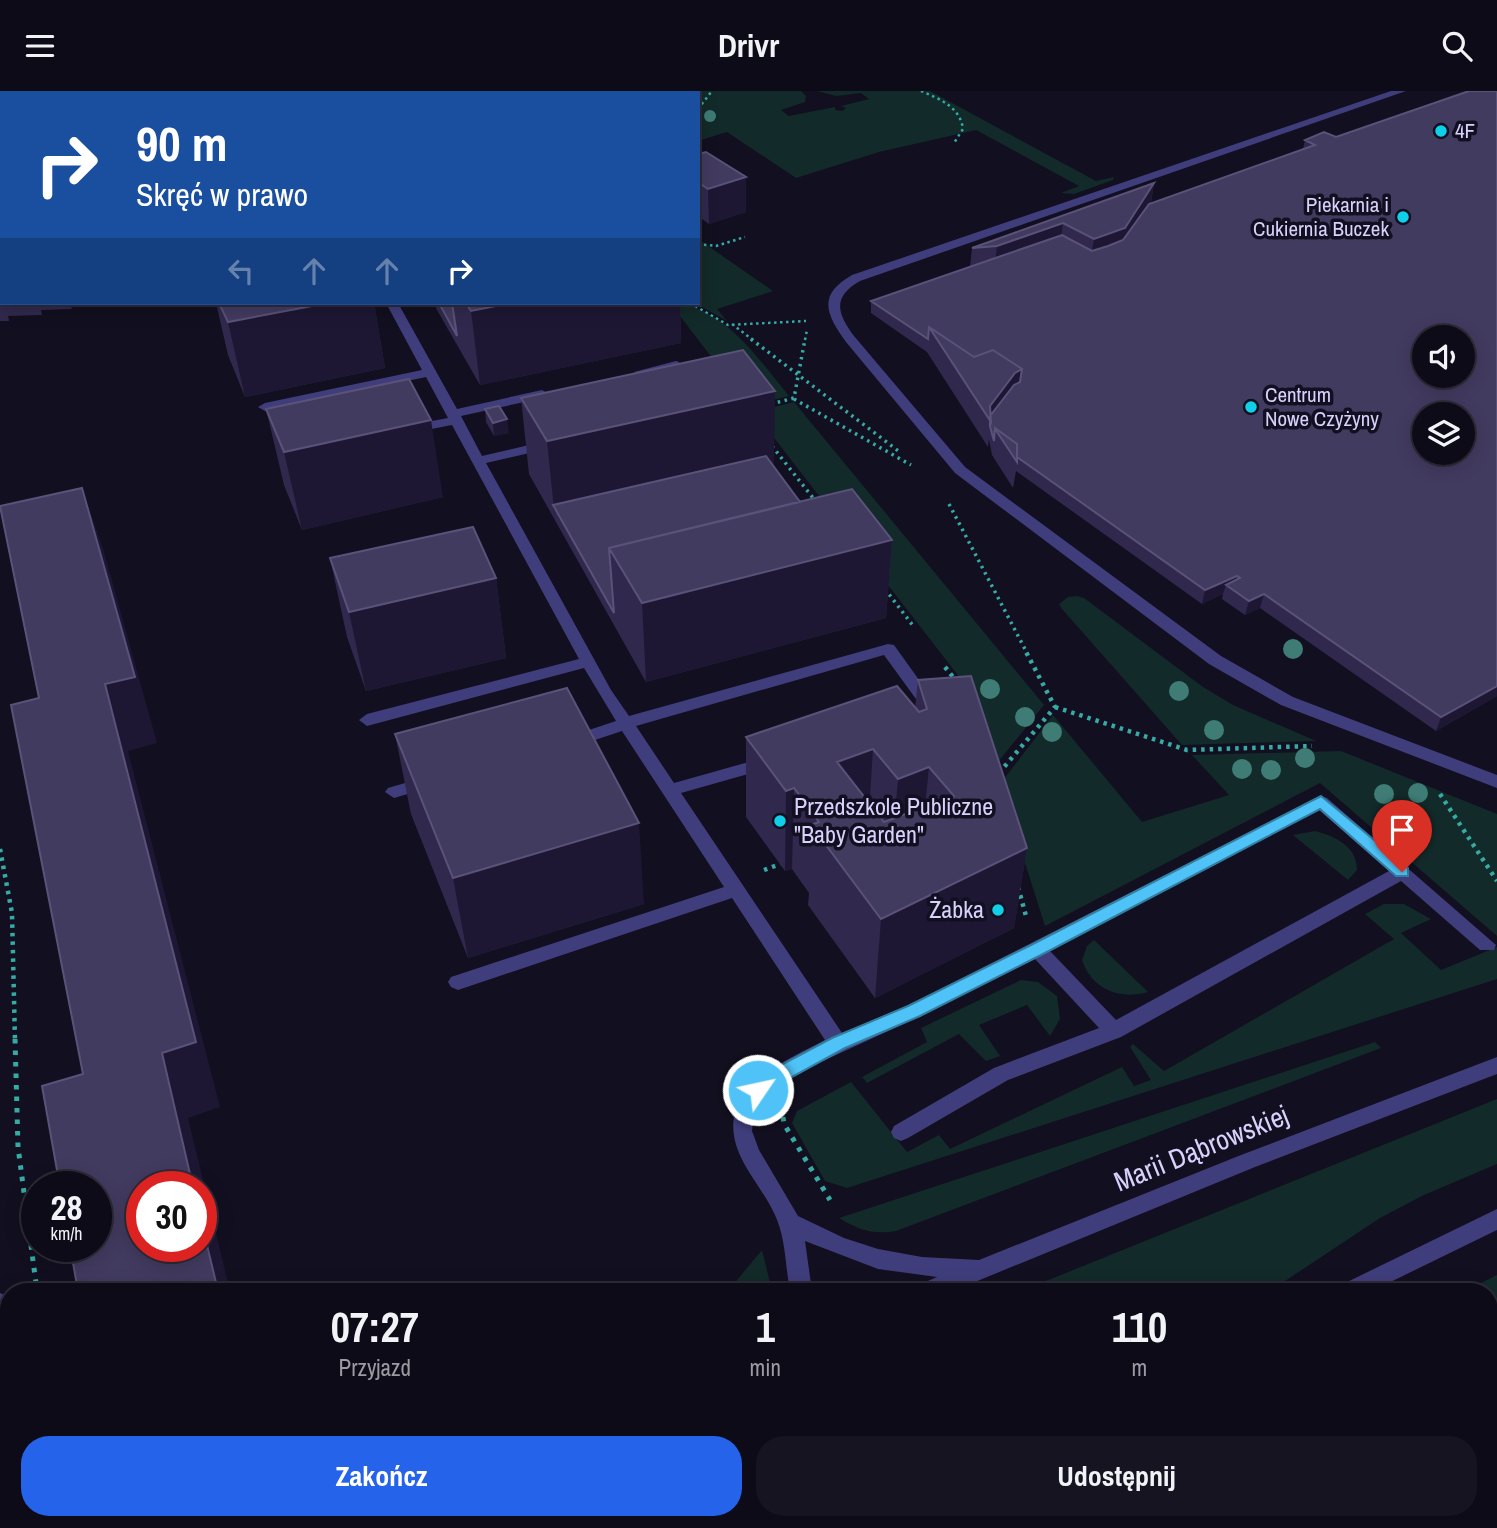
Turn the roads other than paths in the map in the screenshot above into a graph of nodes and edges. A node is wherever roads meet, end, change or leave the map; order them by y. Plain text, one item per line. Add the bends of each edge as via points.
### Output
1 (1401, 91) edge
2 (393, 305) edge
3 (430, 372) junction
4 (623, 376) edge
5 (557, 391) edge
6 (700, 398) edge
7 (265, 407) edge
8 (454, 417) junction
9 (403, 431) edge
10 (559, 442) edge
11 (478, 461) junction
12 (588, 662) junction
13 (367, 720) dead end
14 (913, 720) edge
15 (625, 724) junction
16 (560, 745) edge
17 (785, 757) edge
18 (445, 778) edge
19 (1497, 782) edge
20 (672, 790) junction
21 (394, 792) dead end
22 (1402, 872) junction
23 (735, 890) junction
24 (1487, 945) dead end
25 (1037, 949) junction
26 (458, 982) dead end
27 (1114, 1031) junction
28 (838, 1043) junction
29 (1497, 1065) edge
30 (901, 1132) dead end
31 (1497, 1219) edge
32 (790, 1223) junction
33 (982, 1268) junction
34 (800, 1283) edge
35 (947, 1283) edge
36 (1367, 1283) edge

1 - 19 street via 856,278 838,289 833,302 843,330 960,470 1215,660 1299,706
2 - 3 street
3 - 7 street
3 - 8 street
4 - 6 street via 676,365
5 - 8 street
8 - 9 street
8 - 11 street
10 - 11 street
11 - 12 street
12 - 13 street
12 - 15 street
14 - 15 street via 926,717 924,698 888,649
15 - 16 street
15 - 20 street
17 - 20 street
18 - 21 street
20 - 23 street
22 - 24 street
22 - 25 street via 1321,802
22 - 27 street
23 - 26 street
23 - 28 street
25 - 27 street
25 - 28 street via 914,1011
27 - 30 street via 1001,1075
28 - 32 street via 758,1090 741,1120 747,1149
29 - 33 street, Marii Dąbrowskiej
31 - 36 street
32 - 33 street via 850,1252 900,1265
32 - 34 street
33 - 35 street, Marii Dąbrowskiej

